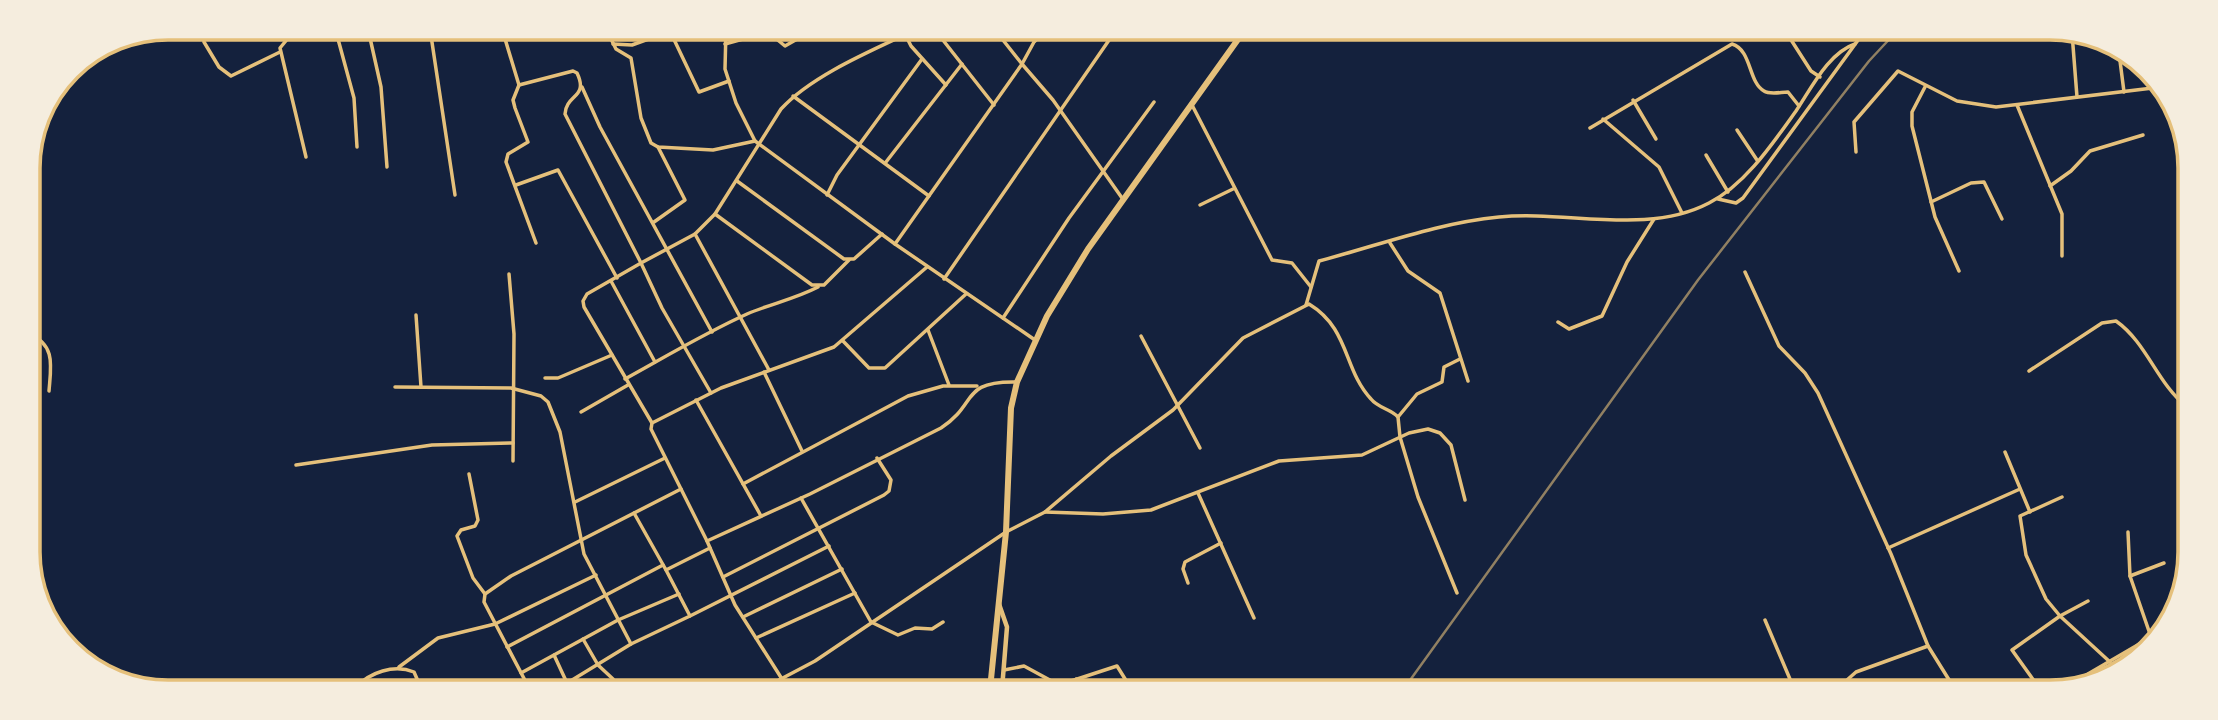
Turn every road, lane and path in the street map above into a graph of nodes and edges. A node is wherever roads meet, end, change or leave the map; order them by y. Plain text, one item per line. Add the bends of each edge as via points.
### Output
1 (1109, 40) edge
2 (1235, 40) edge
3 (1791, 40) edge
4 (1858, 40) edge
5 (284, 41) edge
6 (339, 41) edge
7 (371, 41) edge
8 (432, 41) edge
9 (506, 41) edge
10 (611, 41) edge
11 (644, 41) edge
12 (675, 41) edge
13 (724, 41) edge
14 (736, 41) edge
15 (779, 41) edge
16 (794, 41) edge
17 (889, 41) edge
18 (910, 41) edge
19 (943, 41) edge
20 (1003, 41) edge
21 (204, 42) dead end
22 (1034, 42) edge
23 (2073, 42) edge
24 (612, 44) junction
25 (724, 44) junction
26 (1854, 44) junction
27 (632, 45) junction
28 (281, 52) junction
29 (631, 58) junction
30 (922, 59) junction
31 (2120, 61) edge
32 (962, 64) junction
33 (1022, 64) junction
34 (1820, 77) junction
35 (729, 81) junction
36 (519, 85) junction
37 (946, 85) junction
38 (1925, 87) junction
39 (582, 88) junction
40 (2149, 89) edge
41 (2123, 92) junction
42 (793, 96) junction
43 (2077, 98) junction
44 (1633, 100) junction
45 (1154, 102) dead end
46 (1191, 103) junction
47 (994, 105) junction
48 (2017, 105) junction
49 (1799, 106) junction
50 (1060, 110) junction
51 (1603, 120) junction
52 (1590, 128) dead end
53 (1737, 130) dead end
54 (2143, 135) dead end
55 (1656, 139) dead end
56 (755, 141) junction
57 (860, 144) junction
58 (759, 146) junction
59 (357, 147) dead end
60 (658, 147) junction
61 (1856, 152) dead end
62 (1706, 155) dead end
63 (306, 157) dead end
64 (1757, 160) junction
65 (885, 163) junction
66 (387, 167) dead end
67 (1102, 170) junction
68 (736, 181) junction
69 (516, 185) junction
70 (2050, 186) junction
71 (1233, 189) junction
72 (1728, 192) junction
73 (455, 195) dead end
74 (827, 195) junction
75 (929, 196) junction
76 (1122, 198) junction
77 (1717, 199) junction
78 (1931, 202) junction
79 (1200, 205) dead end
80 (1682, 213) junction
81 (715, 214) junction
82 (1654, 219) junction
83 (2002, 219) dead end
84 (654, 222) junction
85 (695, 234) junction
86 (882, 234) junction
87 (536, 243) dead end
88 (1390, 243) junction
89 (895, 244) junction
90 (668, 249) junction
91 (2062, 256) dead end
92 (849, 260) junction
93 (641, 263) junction
94 (927, 267) junction
95 (1959, 271) dead end
96 (1745, 272) dead end
97 (509, 274) dead end
98 (617, 278) junction
99 (944, 279) junction
100 (611, 281) junction
101 (818, 287) junction
102 (1311, 287) junction
103 (966, 294) junction
104 (1306, 305) junction
105 (416, 315) dead end
106 (741, 317) junction
107 (1003, 318) junction
108 (1558, 322) dead end
109 (928, 330) junction
110 (712, 332) junction
111 (1141, 336) dead end
112 (41, 340) edge
113 (1035, 340) junction
114 (842, 341) junction
115 (684, 346) junction
116 (612, 355) junction
117 (1460, 359) junction
118 (655, 362) junction
119 (767, 371) junction
120 (2029, 371) dead end
121 (545, 378) dead end
122 (625, 379) junction
123 (1468, 381) dead end
124 (1017, 382) junction
125 (629, 385) junction
126 (949, 385) junction
127 (396, 387) dead end
128 (421, 387) junction
129 (979, 387) junction
130 (514, 389) junction
131 (49, 391) dead end
132 (710, 393) junction
133 (2178, 397) edge
134 (696, 400) junction
135 (1178, 405) junction
136 (581, 412) dead end
137 (1398, 417) junction
138 (652, 422) junction
139 (1400, 437) junction
140 (513, 443) junction
141 (1200, 449) dead end
142 (802, 451) junction
143 (2005, 452) dead end
144 (665, 458) junction
145 (877, 458) junction
146 (513, 461) dead end
147 (296, 465) dead end
148 (469, 474) dead end
149 (743, 484) junction
150 (681, 489) junction
151 (2020, 489) junction
152 (1198, 493) junction
153 (2063, 496) dead end
154 (801, 498) junction
155 (1465, 500) dead end
156 (575, 502) junction
157 (1045, 512) junction
158 (2029, 512) junction
159 (634, 513) junction
160 (761, 516) junction
161 (819, 528) junction
162 (1006, 532) junction
163 (2128, 533) dead end
164 (583, 539) junction
165 (707, 541) junction
166 (1221, 543) junction
167 (829, 546) junction
168 (710, 548) junction
169 (1888, 548) junction
170 (2164, 563) dead end
171 (663, 565) junction
172 (842, 569) junction
173 (666, 570) junction
174 (596, 575) junction
175 (2130, 576) junction
176 (723, 577) junction
177 (1188, 583) dead end
178 (855, 593) junction
179 (1457, 593) dead end
180 (485, 594) junction
181 (679, 594) junction
182 (731, 596) junction
183 (607, 597) junction
184 (2088, 601) dead end
185 (999, 603) junction
186 (690, 616) junction
187 (743, 617) junction
188 (2060, 617) junction
189 (1254, 618) dead end
190 (618, 620) junction
191 (1765, 620) dead end
192 (871, 622) junction
193 (943, 622) dead end
194 (495, 624) junction
195 (2150, 631) edge
196 (756, 638) junction
197 (583, 639) junction
198 (631, 644) junction
199 (1928, 646) junction
200 (507, 647) junction
201 (2135, 647) edge
202 (554, 655) junction
203 (2110, 662) junction
204 (598, 665) junction
205 (399, 667) junction
206 (1004, 670) junction
207 (2096, 671) edge
208 (521, 673) junction
209 (782, 679) joint
210 (1076, 679) edge
211 (1125, 679) edge
212 (1790, 679) edge
213 (1848, 679) edge
214 (1949, 679) edge
215 (2033, 679) edge
216 (369, 680) edge
217 (417, 680) edge
218 (525, 680) edge
219 (566, 680) edge
220 (573, 680) edge
221 (613, 680) edge
222 (991, 680) edge
223 (1003, 680) edge
224 (1047, 680) edge

1 - 50 street
2 - 46 highway
3 - 34 street
4 - 26 street
5 - 28 street
6 - 59 street via 354,97
7 - 66 street via 382,87
8 - 73 street
9 - 36 street
10 - 24 street
11 - 27 street
12 - 35 street via 699,92
13 - 25 street
14 - 25 street
15 - 16 street via 785,46
17 - 42 street
18 - 30 street
19 - 32 street
20 - 33 street
21 - 28 street via 219,67 231,76
22 - 33 street
23 - 43 street
24 - 27 street
24 - 29 street
25 - 35 street
26 - 34 street via 1839,52
26 - 77 street via 1743,198 1736,203
27 - 29 street
28 - 63 street
29 - 60 street via 646,137
30 - 37 street
30 - 57 street
31 - 41 street
32 - 37 street
32 - 47 street
33 - 47 street
33 - 50 street
34 - 49 street
35 - 56 street
36 - 39 street via 573,71
36 - 69 street via 513,100 528,142 506,157
37 - 65 street
38 - 48 street via 1979,105
38 - 61 street via 1896,72 1854,122
38 - 78 street via 1910,118
39 - 84 street
39 - 93 street via 565,114
40 - 41 street
41 - 43 street
42 - 57 street
42 - 58 street
43 - 48 street
44 - 49 street via 1732,44 1741,49 1761,89 1788,92
44 - 51 street
44 - 55 street
45 - 67 street
46 - 71 street
46 - 76 highway
47 - 75 street
48 - 70 street
49 - 64 street
50 - 67 street
50 - 99 street
51 - 52 street
51 - 80 street via 1662,171
53 - 64 street
54 - 70 street via 2090,151
56 - 58 street
56 - 60 street via 713,150
57 - 65 street
57 - 74 street
58 - 68 street
58 - 74 street
60 - 84 street via 685,200
62 - 72 street
64 - 72 street
65 - 75 street
67 - 76 street
67 - 107 street
68 - 81 street
68 - 92 street
69 - 87 street
69 - 98 street via 558,170
70 - 91 street via 2064,222
71 - 79 street
71 - 102 street via 1272,260 1292,263
72 - 77 street
74 - 86 street
75 - 89 street
76 - 113 highway
77 - 80 street
78 - 83 street via 1971,183 1984,182
78 - 95 street
80 - 82 street
81 - 85 street
81 - 101 street
82 - 88 street via 1523,215 1440,226
82 - 108 street via 1602,316 1569,329
84 - 90 street
85 - 90 street
85 - 106 street
86 - 89 street
86 - 92 street
88 - 102 street via 1319,261
88 - 117 street via 1408,271 1440,293
89 - 94 street
90 - 93 street
90 - 110 street
92 - 101 street
93 - 98 street
93 - 115 street
94 - 99 street
94 - 114 street
96 - 169 street via 1782,351 1818,393
97 - 130 street
98 - 100 street
99 - 103 street
100 - 116 street via 583,301
100 - 118 street
101 - 106 street
102 - 104 street
103 - 107 street
103 - 109 street
104 - 135 street via 1243,338
104 - 137 street via 1312,305 1339,333 1371,399
105 - 128 street
106 - 110 street
106 - 119 street
107 - 113 street
109 - 114 street via 893,363 878,370 869,368
109 - 126 street
110 - 115 street
111 - 135 street
112 - 131 street via 52,355
113 - 124 highway
114 - 119 street
115 - 118 street
115 - 132 street
116 - 121 street via 558,378
116 - 122 street
117 - 123 street
117 - 137 street via 1443,368 1442,382 1417,394
118 - 122 street
119 - 132 street
119 - 142 street
120 - 133 street via 2102,323 2116,321 2136,339
122 - 125 street
124 - 129 street
124 - 162 highway via 1009,432
125 - 136 street
125 - 138 street
126 - 129 street
126 - 142 street via 890,404
127 - 128 street
128 - 130 street
129 - 145 street via 947,424
130 - 140 street
130 - 156 street via 541,396 553,410
132 - 134 street
134 - 138 street
134 - 149 street
135 - 141 street
135 - 157 street
137 - 139 street
138 - 144 street
139 - 152 street via 1351,457 1279,461
139 - 155 street via 1428,429 1446,439 1455,454
139 - 179 street via 1418,497
140 - 146 street
140 - 147 street via 432,446
142 - 149 street
143 - 151 street
144 - 150 street
144 - 156 street
145 - 154 street
145 - 161 street via 891,480 889,491
148 - 180 street via 478,520 457,536 473,578
149 - 160 street
150 - 159 street
150 - 165 street
151 - 158 street
151 - 169 street
152 - 157 street via 1131,513
152 - 166 street
153 - 158 street
154 - 160 street
154 - 161 street
156 - 164 street
157 - 162 street
158 - 188 street via 2019,519 2025,551 2038,584
159 - 164 street
159 - 171 street
160 - 165 street
161 - 167 street
161 - 176 street
162 - 185 highway
162 - 192 street
163 - 175 street
164 - 174 street via 584,554
164 - 180 street
165 - 168 street
166 - 177 street via 1185,562
166 - 189 street
167 - 172 street
167 - 182 street
168 - 173 street
168 - 176 street
169 - 199 street
170 - 175 street
171 - 173 street
171 - 183 street
172 - 178 street
172 - 187 street
173 - 181 street
174 - 183 street
174 - 194 street
175 - 195 street
176 - 182 street
178 - 192 street
178 - 196 street
180 - 194 street
181 - 186 street
181 - 190 street
182 - 186 street
182 - 187 street
183 - 190 street
183 - 200 street
184 - 188 street
185 - 206 street via 1007,622
185 - 222 highway
186 - 198 street
187 - 196 street
188 - 203 street
188 - 215 street via 2012,650
190 - 197 street
190 - 198 street
191 - 212 street
192 - 193 street via 898,635 915,628 932,629
192 - 209 street
194 - 200 street
194 - 205 street via 438,638
196 - 209 street
197 - 202 street
197 - 204 street
198 - 204 street
199 - 213 street via 1856,672
199 - 214 street
200 - 208 street
201 - 203 street
202 - 208 street
202 - 219 street
203 - 207 street
204 - 220 street
204 - 221 street
205 - 216 street
205 - 217 street via 414,672
206 - 223 street
206 - 224 street via 1024,667
208 - 218 street
210 - 211 street via 1117,666

